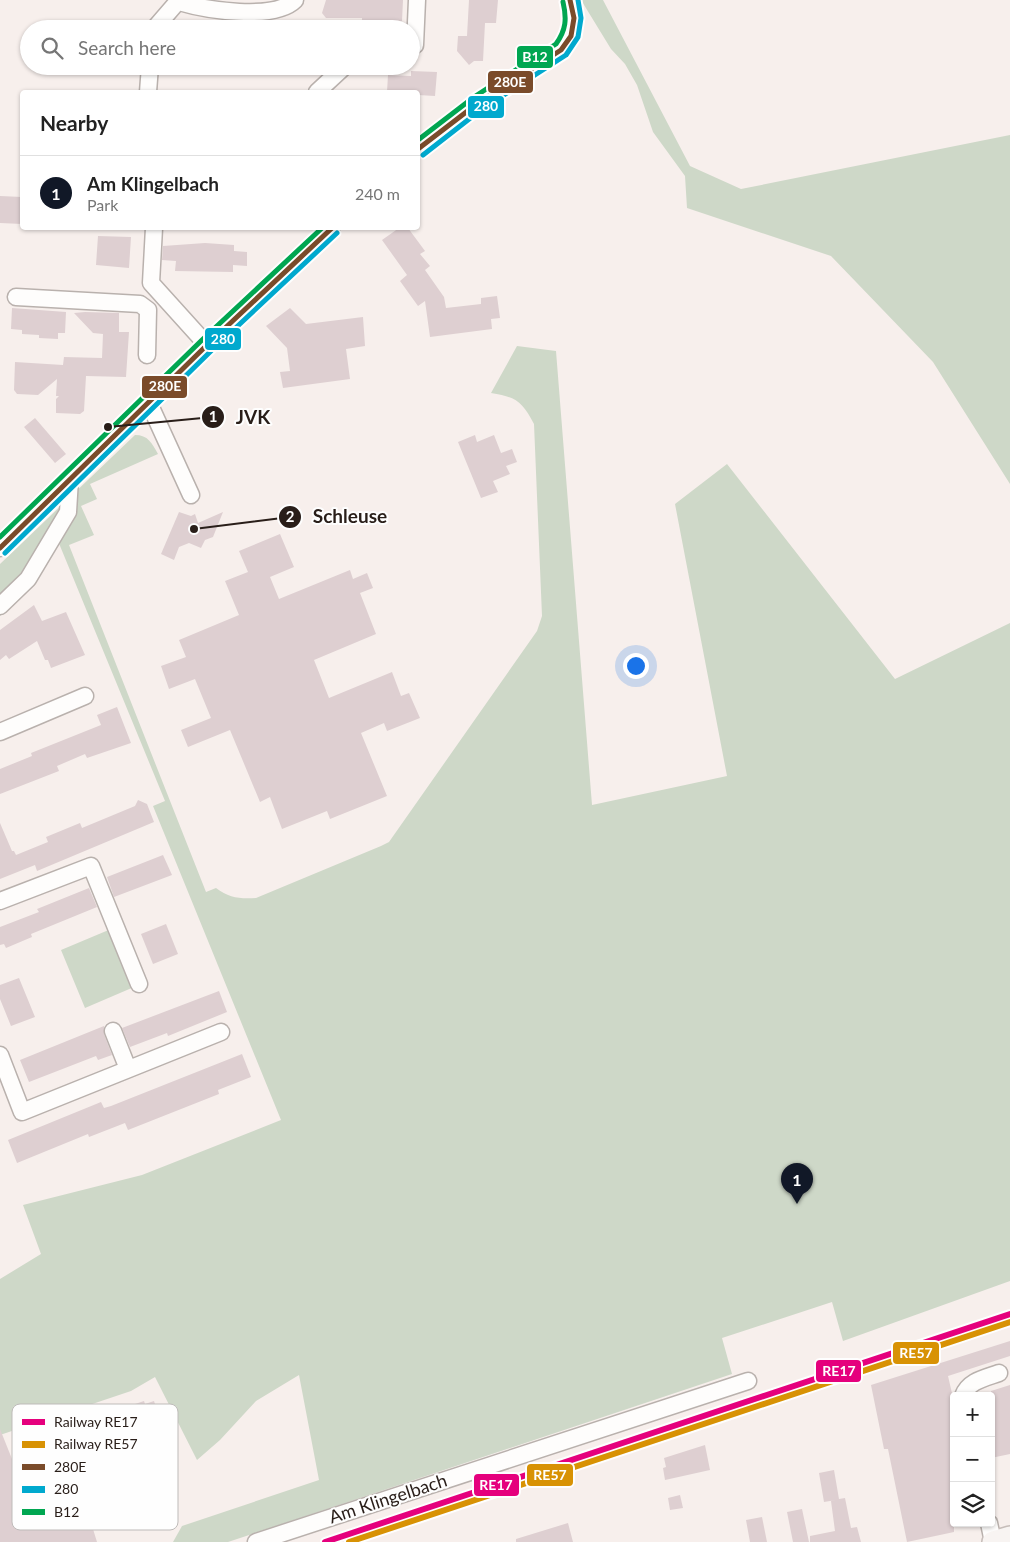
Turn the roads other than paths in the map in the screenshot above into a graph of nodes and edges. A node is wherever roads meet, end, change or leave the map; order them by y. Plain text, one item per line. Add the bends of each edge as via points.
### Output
1 (295, 0) edge
2 (418, 0) edge
3 (570, 0) edge
4 (179, 1) edge
5 (162, 20) edge
6 (417, 20) edge
7 (149, 75) edge
8 (335, 75) edge
9 (148, 90) edge
10 (319, 90) edge
11 (420, 146) edge
12 (154, 230) edge
13 (330, 230) edge
14 (16, 297) dead end
15 (178, 311) junction
16 (148, 316) junction
17 (207, 345) junction
18 (147, 355) dead end
19 (149, 403) junction
20 (70, 479) junction
21 (192, 495) dead end
22 (0, 548) edge
23 (0, 606) edge
24 (85, 696) dead end
25 (0, 732) edge
26 (0, 901) edge
27 (139, 984) dead end
28 (113, 1031) dead end
29 (221, 1032) dead end
30 (0, 1055) edge
31 (128, 1069) junction
32 (999, 1373) dead end
33 (748, 1381) dead end
34 (965, 1392) edge
35 (990, 1527) edge
36 (1010, 1537) edge
37 (256, 1542) edge
38 (993, 1542) edge

1 - 4 street via 289,6 272,11 202,9
2 - 6 street
3 - 11 street via 574,18 571,36 561,50 478,103
4 - 5 street
7 - 9 street
8 - 10 street
12 - 15 street via 151,283
13 - 17 street
14 - 16 street via 140,304 148,310
15 - 16 street
15 - 17 street
16 - 18 street
17 - 19 street
19 - 20 street
19 - 21 street
20 - 22 street
20 - 23 street via 68,512 28,579
24 - 25 street
26 - 27 street via 91,866
28 - 31 street
29 - 31 street
30 - 31 street via 22,1112
32 - 34 street via 976,1381
33 - 37 street, Am Klingelbach
35 - 38 street
36 - 38 main road

